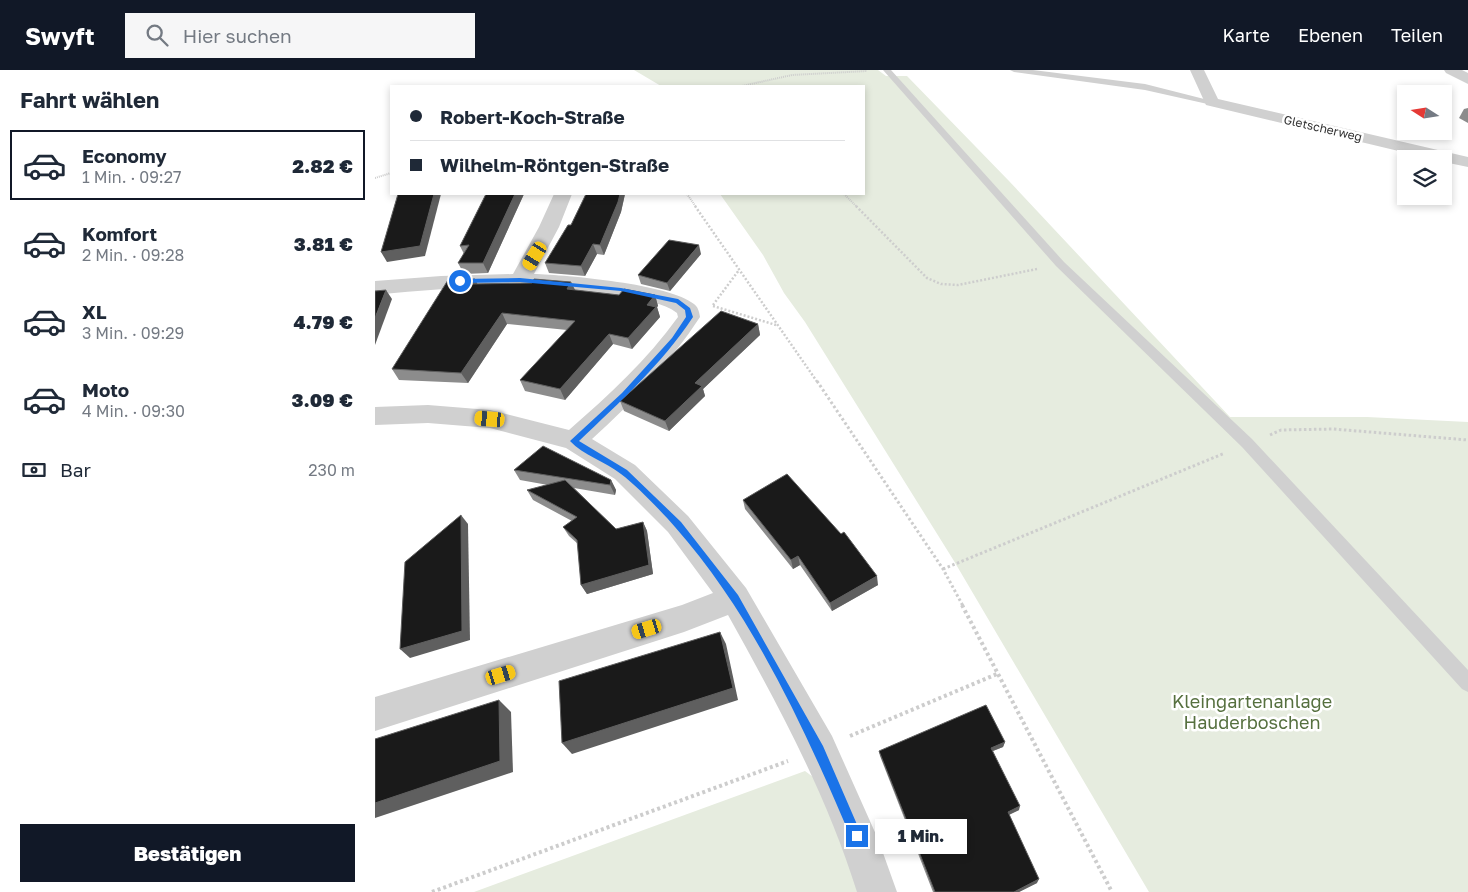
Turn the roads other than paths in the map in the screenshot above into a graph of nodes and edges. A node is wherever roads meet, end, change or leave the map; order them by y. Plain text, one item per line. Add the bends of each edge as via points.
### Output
1 (887, 70) edge
2 (1014, 70) edge
3 (1197, 70) edge
4 (1451, 70) edge
5 (1468, 79) edge
6 (1212, 102) junction
7 (1468, 162) edge
8 (563, 195) edge
9 (520, 280) junction
10 (375, 288) edge
11 (375, 416) edge
12 (574, 441) junction
13 (735, 598) junction
14 (1468, 682) edge
15 (375, 714) edge
16 (877, 892) edge

1 - 14 lane via 1060,264 1247,444
2 - 6 lane via 1145,87
3 - 6 street
4 - 5 street
6 - 7 street, Gletscherweg
8 - 9 street
9 - 10 street
9 - 12 street via 621,290 678,301 688,310 689,317 675,340 625,394
11 - 12 street via 428,414 490,419
12 - 13 street via 625,472 678,524
13 - 15 street via 684,618
13 - 16 street via 819,749 864,853

